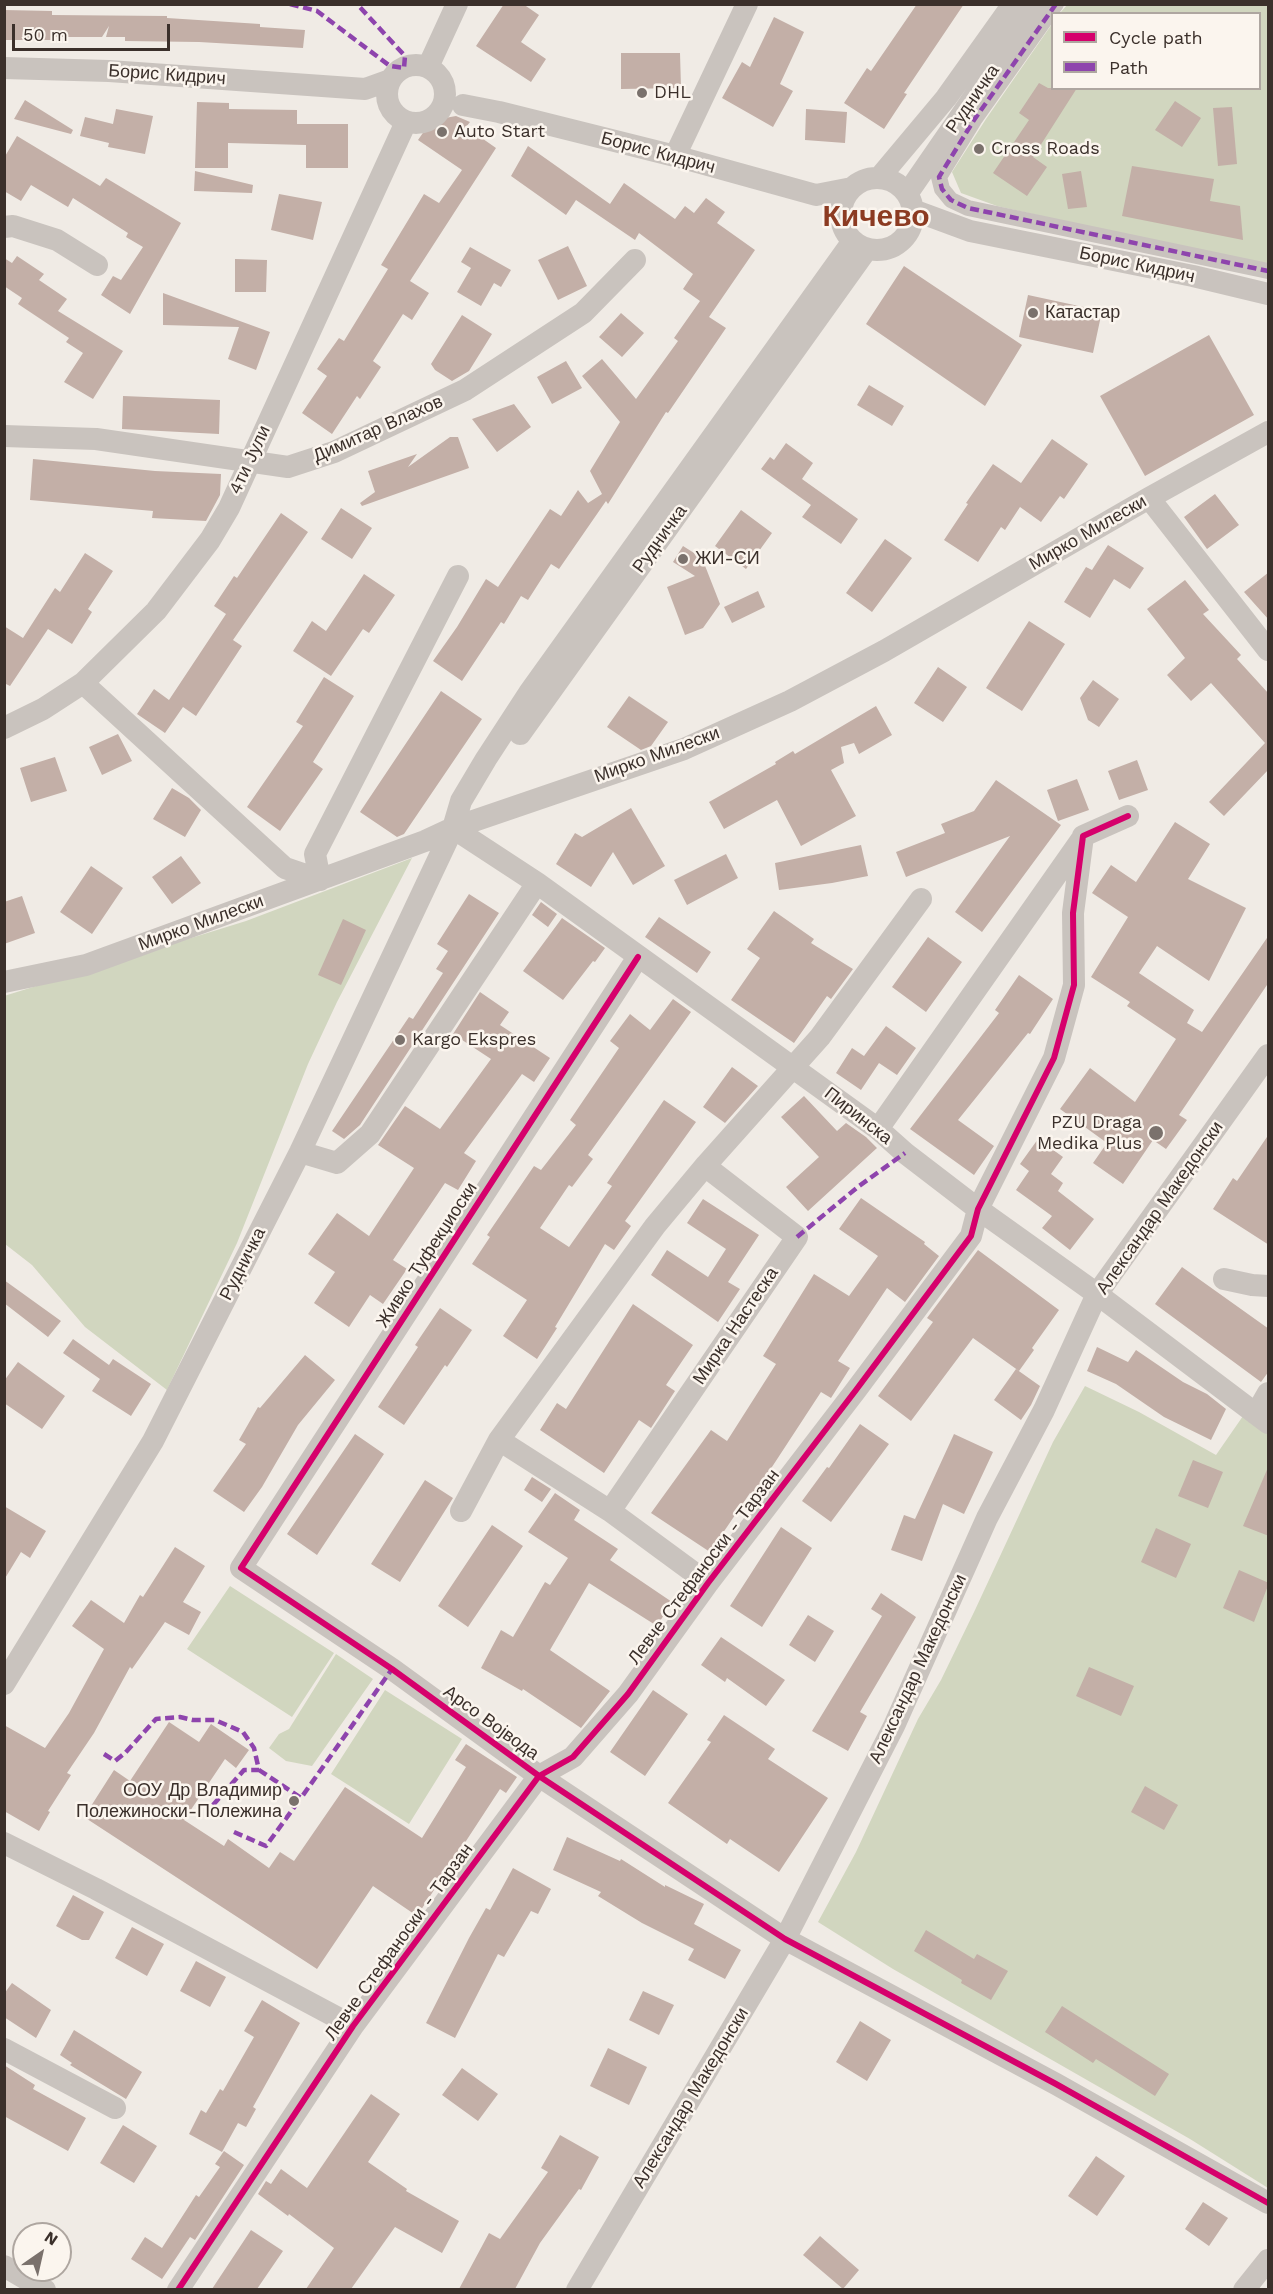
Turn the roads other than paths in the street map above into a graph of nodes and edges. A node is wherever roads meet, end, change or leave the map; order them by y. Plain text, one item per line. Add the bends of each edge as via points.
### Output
1 (457, 4) edge
2 (747, 4) edge
3 (1013, 4) edge
4 (1038, 4) edge
5 (1056, 4) edge
6 (428, 67) junction
7 (4, 68) edge
8 (390, 81) junction
9 (445, 88) junction
10 (365, 90) junction
11 (463, 105) junction
12 (388, 106) junction
13 (439, 113) junction
14 (406, 123) junction
15 (675, 156) junction
16 (879, 178) junction
17 (852, 188) junction
18 (816, 195) junction
19 (910, 211) junction
20 (4, 227) edge
21 (854, 239) junction
22 (635, 260) dead end
23 (97, 265) dead end
24 (1269, 271) edge
25 (1269, 294) edge
26 (1269, 432) edge
27 (4, 436) edge
28 (250, 462) junction
29 (1149, 498) junction
30 (458, 576) dead end
31 (1269, 650) edge
32 (83, 683) junction
33 (4, 728) edge
34 (1128, 816) dead end
35 (453, 828) junction
36 (1083, 836) junction
37 (320, 880) junction
38 (537, 883) junction
39 (921, 899) dead end
40 (638, 957) junction
41 (4, 982) edge
42 (1269, 1055) edge
43 (793, 1067) junction
44 (878, 1129) junction
45 (300, 1152) junction
46 (705, 1166) junction
47 (978, 1209) junction
48 (1224, 1279) dead end
49 (1269, 1287) edge
50 (1097, 1294) junction
51 (1269, 1394) edge
52 (1262, 1418) edge
53 (499, 1440) junction
54 (461, 1510) dead end
55 (610, 1511) junction
56 (241, 1568) joint
57 (708, 1582) junction
58 (4, 1684) edge
59 (539, 1776) junction
60 (4, 1843) edge
61 (785, 1939) junction
62 (353, 2026) junction
63 (4, 2049) edge
64 (115, 2108) dead end
65 (1269, 2203) edge
66 (1269, 2260) edge
67 (4, 2266) edge
68 (45, 2289) edge
69 (178, 2289) edge
70 (577, 2289) edge
71 (1244, 2289) edge

1 - 6 street
2 - 15 street
3 - 16 street, Рудничка via 946,98
4 - 19 street, Рудничка
5 - 24 street via 974,120 939,177 942,189 951,200 968,208
6 - 8 street via 404,68
6 - 9 street via 442,79
7 - 10 street, Борис Кидрич via 109,71
8 - 10 street
8 - 12 street via 386,93
9 - 11 street
9 - 13 street via 445,101
10 - 12 street
11 - 13 street
11 - 15 street, Борис Кидрич
12 - 14 street
13 - 14 street via 430,121
14 - 28 street, 4ти Јули
15 - 18 street, Борис Кидрич
16 - 17 street
16 - 19 street via 890,181
17 - 18 street, Борис Кидрич
17 - 21 street via 842,205
18 - 21 street
19 - 21 street via 896,245 877,250
19 - 25 street, Борис Кидрич via 970,231
20 - 23 street via 13,226 57,240
21 - 35 street, Рудничка
22 - 28 street, Димитар Влахов via 583,313 465,390 334,452 288,467
26 - 29 street, Мирко Милески
27 - 28 street, Димитар Влахов via 96,439
28 - 32 street, 4ти Јули via 210,540 156,611
29 - 31 street
29 - 35 street, Мирко Милески via 790,701 684,749
30 - 37 street via 315,854
32 - 33 street, 4ти Јули
32 - 37 street via 285,868
34 - 36 street
35 - 37 street, Мирко Милески
35 - 38 street, Пиринска
35 - 45 street, Рудничка
36 - 44 street
36 - 47 street, Левче Стефаноски - Тарзан via 1072,913 1074,985 1054,1058
37 - 41 street, Мирко Милески via 86,965
38 - 40 street, Пиринска
38 - 45 street via 370,1134 337,1163
39 - 43 street via 820,1037
40 - 43 street, Пиринска
40 - 56 street, Живко Туфекџиоски
42 - 50 street, Александар Македонски
43 - 44 street, Пиринска
43 - 46 street
44 - 47 street, Пиринска
45 - 58 street, Рудничка via 153,1441
46 - 53 street via 649,1235
46 - 55 street, Мирка Настеска via 797,1237
47 - 50 street, Пиринска
47 - 57 street, Левче Стефаноски - Тарзан via 971,1236
48 - 49 street
50 - 52 street, Пиринска
50 - 61 street, Александар Македонски via 1044,1410 987,1518 894,1726
51 - 52 street, Пиринска
53 - 54 street
53 - 55 street
55 - 57 street
56 - 59 street, Арсо Војвода via 392,1669
57 - 59 street, Левче Стефаноски - Тарзан via 620,1703 573,1757
59 - 61 street, Арсо Војвода
59 - 62 street, Левче Стефаноски - Тарзан
60 - 62 street
61 - 65 street, Арсо Војвода
61 - 70 street, Александар Македонски
62 - 69 street, Левче Стефаноски - Тарзан
63 - 64 street
66 - 71 street
67 - 68 street

